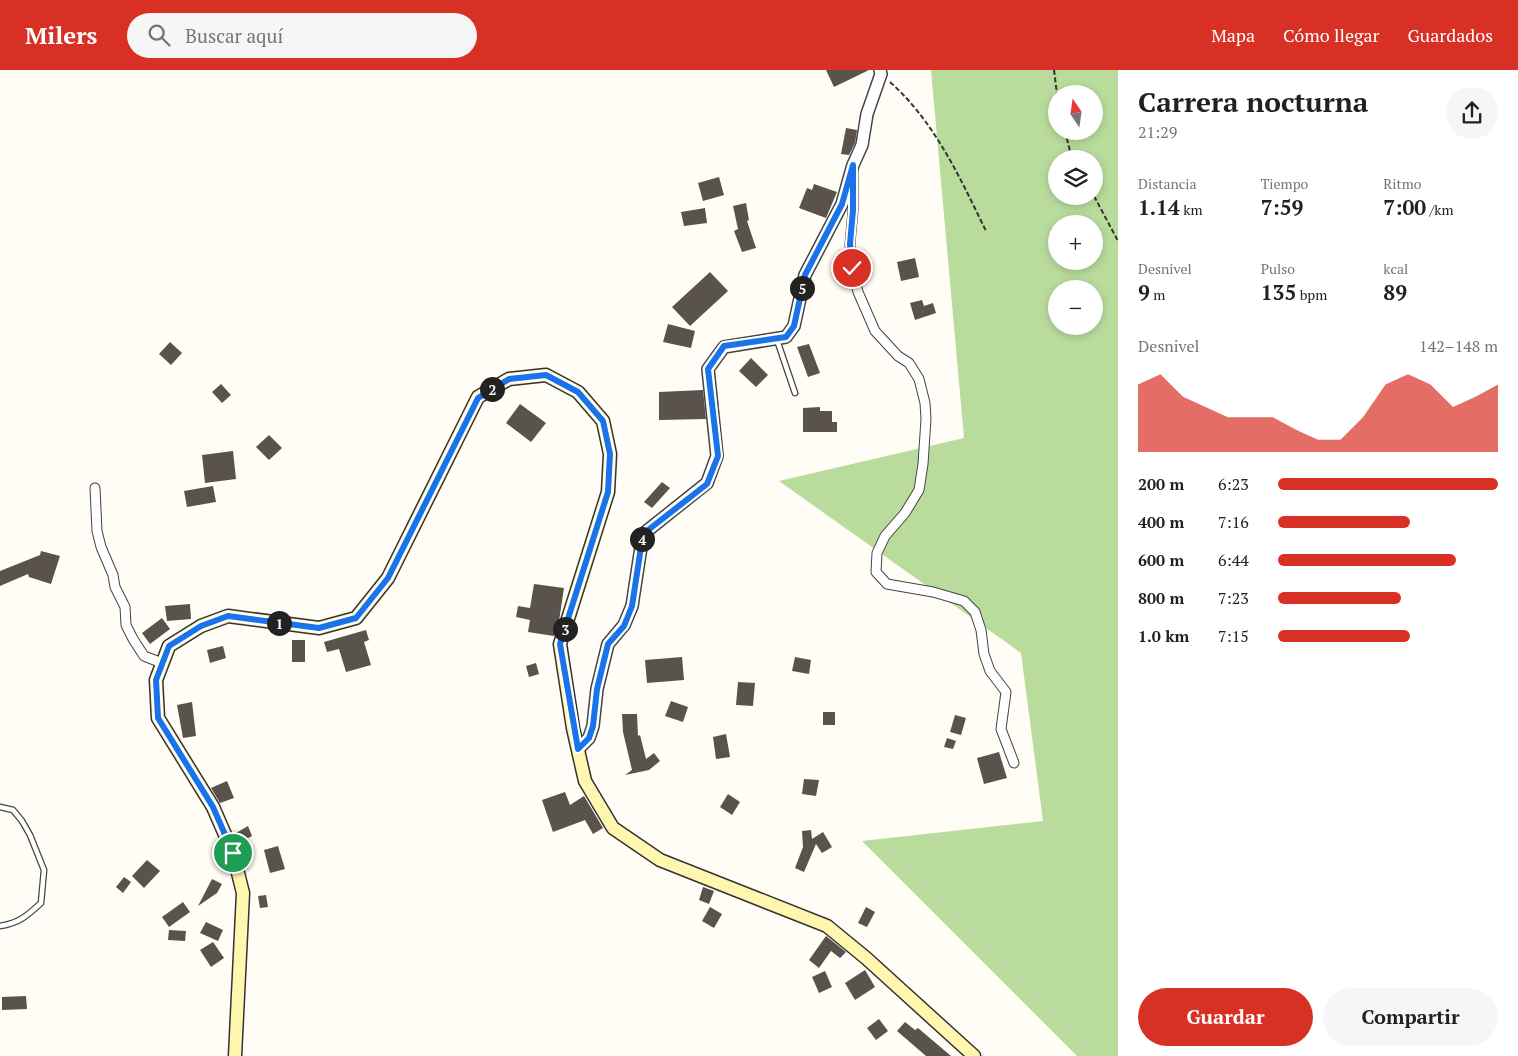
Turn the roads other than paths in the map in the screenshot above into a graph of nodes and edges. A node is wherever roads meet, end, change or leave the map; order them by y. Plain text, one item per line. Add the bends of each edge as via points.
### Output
1 (881, 72) edge
2 (853, 165) junction
3 (776, 338) junction
4 (796, 392) dead end
5 (95, 488) dead end
6 (162, 663) junction
7 (578, 749) junction
8 (1014, 763) dead end
9 (0, 806) edge
10 (0, 926) edge
11 (235, 1056) edge
12 (974, 1056) edge

1 - 2 street via 866,114 862,145
2 - 3 street via 842,204 805,275 794,326 786,337
2 - 8 street via 850,244 858,292 874,331 909,363 919,379 926,419 919,490 877,553 876,572 887,584 964,601 975,612 990,672 1006,692 1001,729
3 - 4 lane
3 - 7 street via 724,346 708,369 718,456 707,484 643,534 632,606 624,626 608,644 597,689 593,726 589,738
5 - 6 street via 97,531 125,607 126,624 144,656
6 - 7 main road via 169,646 201,626 228,616 319,628 356,618 388,578 478,398 509,379 546,375 578,392 603,421 610,454 608,492 560,644
6 - 11 main road via 156,680 158,718 213,807 233,853 243,894
7 - 12 main road via 585,781 613,828 660,860 827,926
9 - 10 lane via 13,810 22,821 44,870 41,903 13,924

